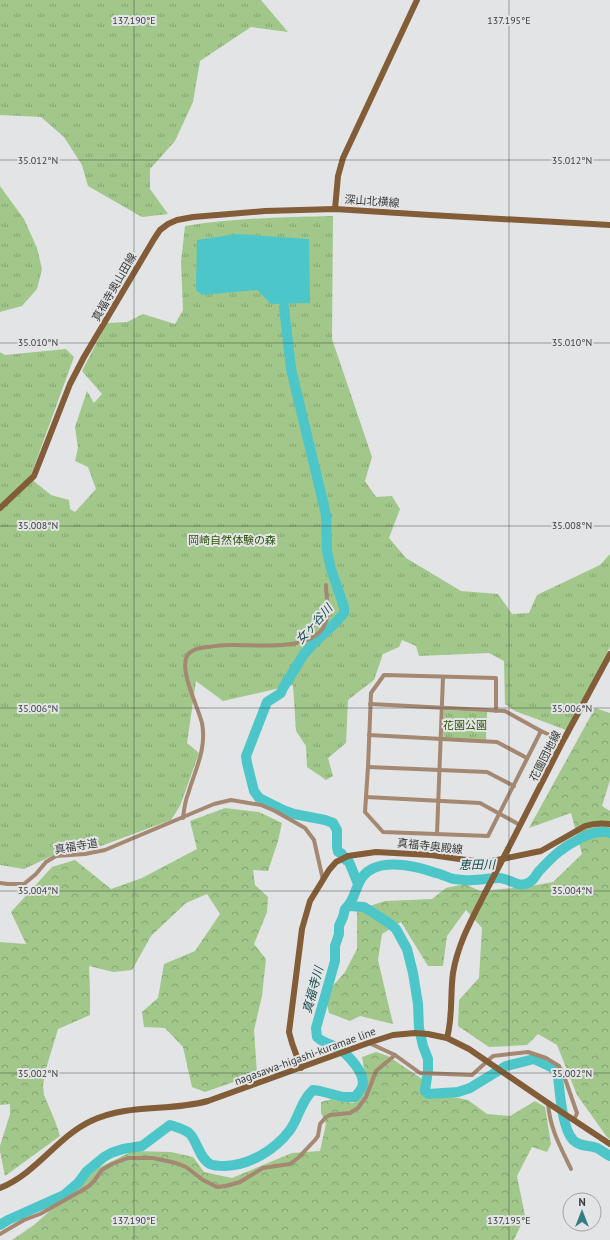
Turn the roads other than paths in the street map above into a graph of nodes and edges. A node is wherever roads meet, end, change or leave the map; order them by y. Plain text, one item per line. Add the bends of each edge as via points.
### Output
1 (417, 0) edge
2 (335, 209) junction
3 (610, 225) edge
4 (0, 508) edge
5 (326, 585) dead end
6 (610, 654) edge
7 (443, 677) junction
8 (370, 704) junction
9 (442, 708) junction
10 (496, 711) junction
11 (541, 731) junction
12 (369, 735) junction
13 (441, 740) junction
14 (563, 741) junction
15 (528, 758) junction
16 (368, 767) junction
17 (440, 770) junction
18 (514, 786) junction
19 (366, 797) junction
20 (438, 801) junction
21 (499, 814) junction
22 (183, 818) junction
23 (610, 824) edge
24 (520, 825) junction
25 (437, 834) junction
26 (323, 880) junction
27 (0, 882) edge
28 (448, 1038) junction
29 (368, 1043) junction
30 (394, 1055) junction
31 (490, 1062) junction
32 (301, 1068) junction
33 (551, 1104) junction
34 (572, 1118) junction
35 (610, 1144) edge
36 (571, 1169) dead end
37 (0, 1188) edge
38 (0, 1234) edge

1 - 2 street, 深山北横線 via 343,158 338,176
2 - 3 street, 深山北横線
2 - 4 street, 真福寺奥山田線 via 193,217 177,220 160,230 70,384 34,476
5 - 22 street via 326,621 314,636 285,645 228,645 204,648 192,650 186,657 185,673 198,710 203,737 200,761 187,795
6 - 14 street, 花園団地線
7 - 8 street via 384,675 371,693
7 - 9 street
7 - 10 street via 496,678
8 - 9 street
8 - 12 street
9 - 10 street
9 - 13 street
10 - 11 street via 505,711
11 - 14 street
11 - 15 street
12 - 13 street
12 - 16 street
13 - 15 street via 497,742
13 - 17 street
14 - 24 street, 花園団地線
15 - 18 street
16 - 17 street
16 - 19 street
17 - 18 street via 487,772
17 - 20 street
18 - 21 street
19 - 20 street
19 - 25 street via 365,812 383,832
20 - 21 street via 480,803
20 - 25 street
21 - 24 street
21 - 25 street via 488,836
22 - 26 street, 真福寺道 via 214,804 232,800 261,805 275,811 305,828 314,840
22 - 27 street, 真福寺道 via 105,850 56,856 46,862 24,884
23 - 26 street, 真福寺奥殿線 via 592,823 541,851 492,861 388,852 348,856 336,862
24 - 28 street, 花園団地線, bridge via 462,939 453,975
26 - 32 street, 真福寺奥殿線 via 310,901 302,929 291,1017 292,1043
28 - 29 street, nagasawa-higashi-kuramae line via 428,1034 393,1035
28 - 31 street, nagasawa-higashi-kuramae line
29 - 30 street
29 - 32 street, nagasawa-higashi-kuramae line
30 - 31 street via 422,1073 432,1074 472,1075
30 - 38 street via 376,1071 366,1098 358,1108 350,1113 326,1117 320,1124 315,1140 290,1164 263,1168 240,1182 216,1187 176,1163 153,1158 128,1158 102,1170 81,1192
31 - 33 street, nagasawa-higashi-kuramae line
31 - 34 street via 493,1056 528,1052 559,1066 577,1113
32 - 37 street, nagasawa-higashi-kuramae line via 198,1104 128,1110 98,1118 71,1133 35,1166
33 - 34 street, nagasawa-higashi-kuramae line
33 - 36 street via 549,1116 552,1126
34 - 35 street, nagasawa-higashi-kuramae line

